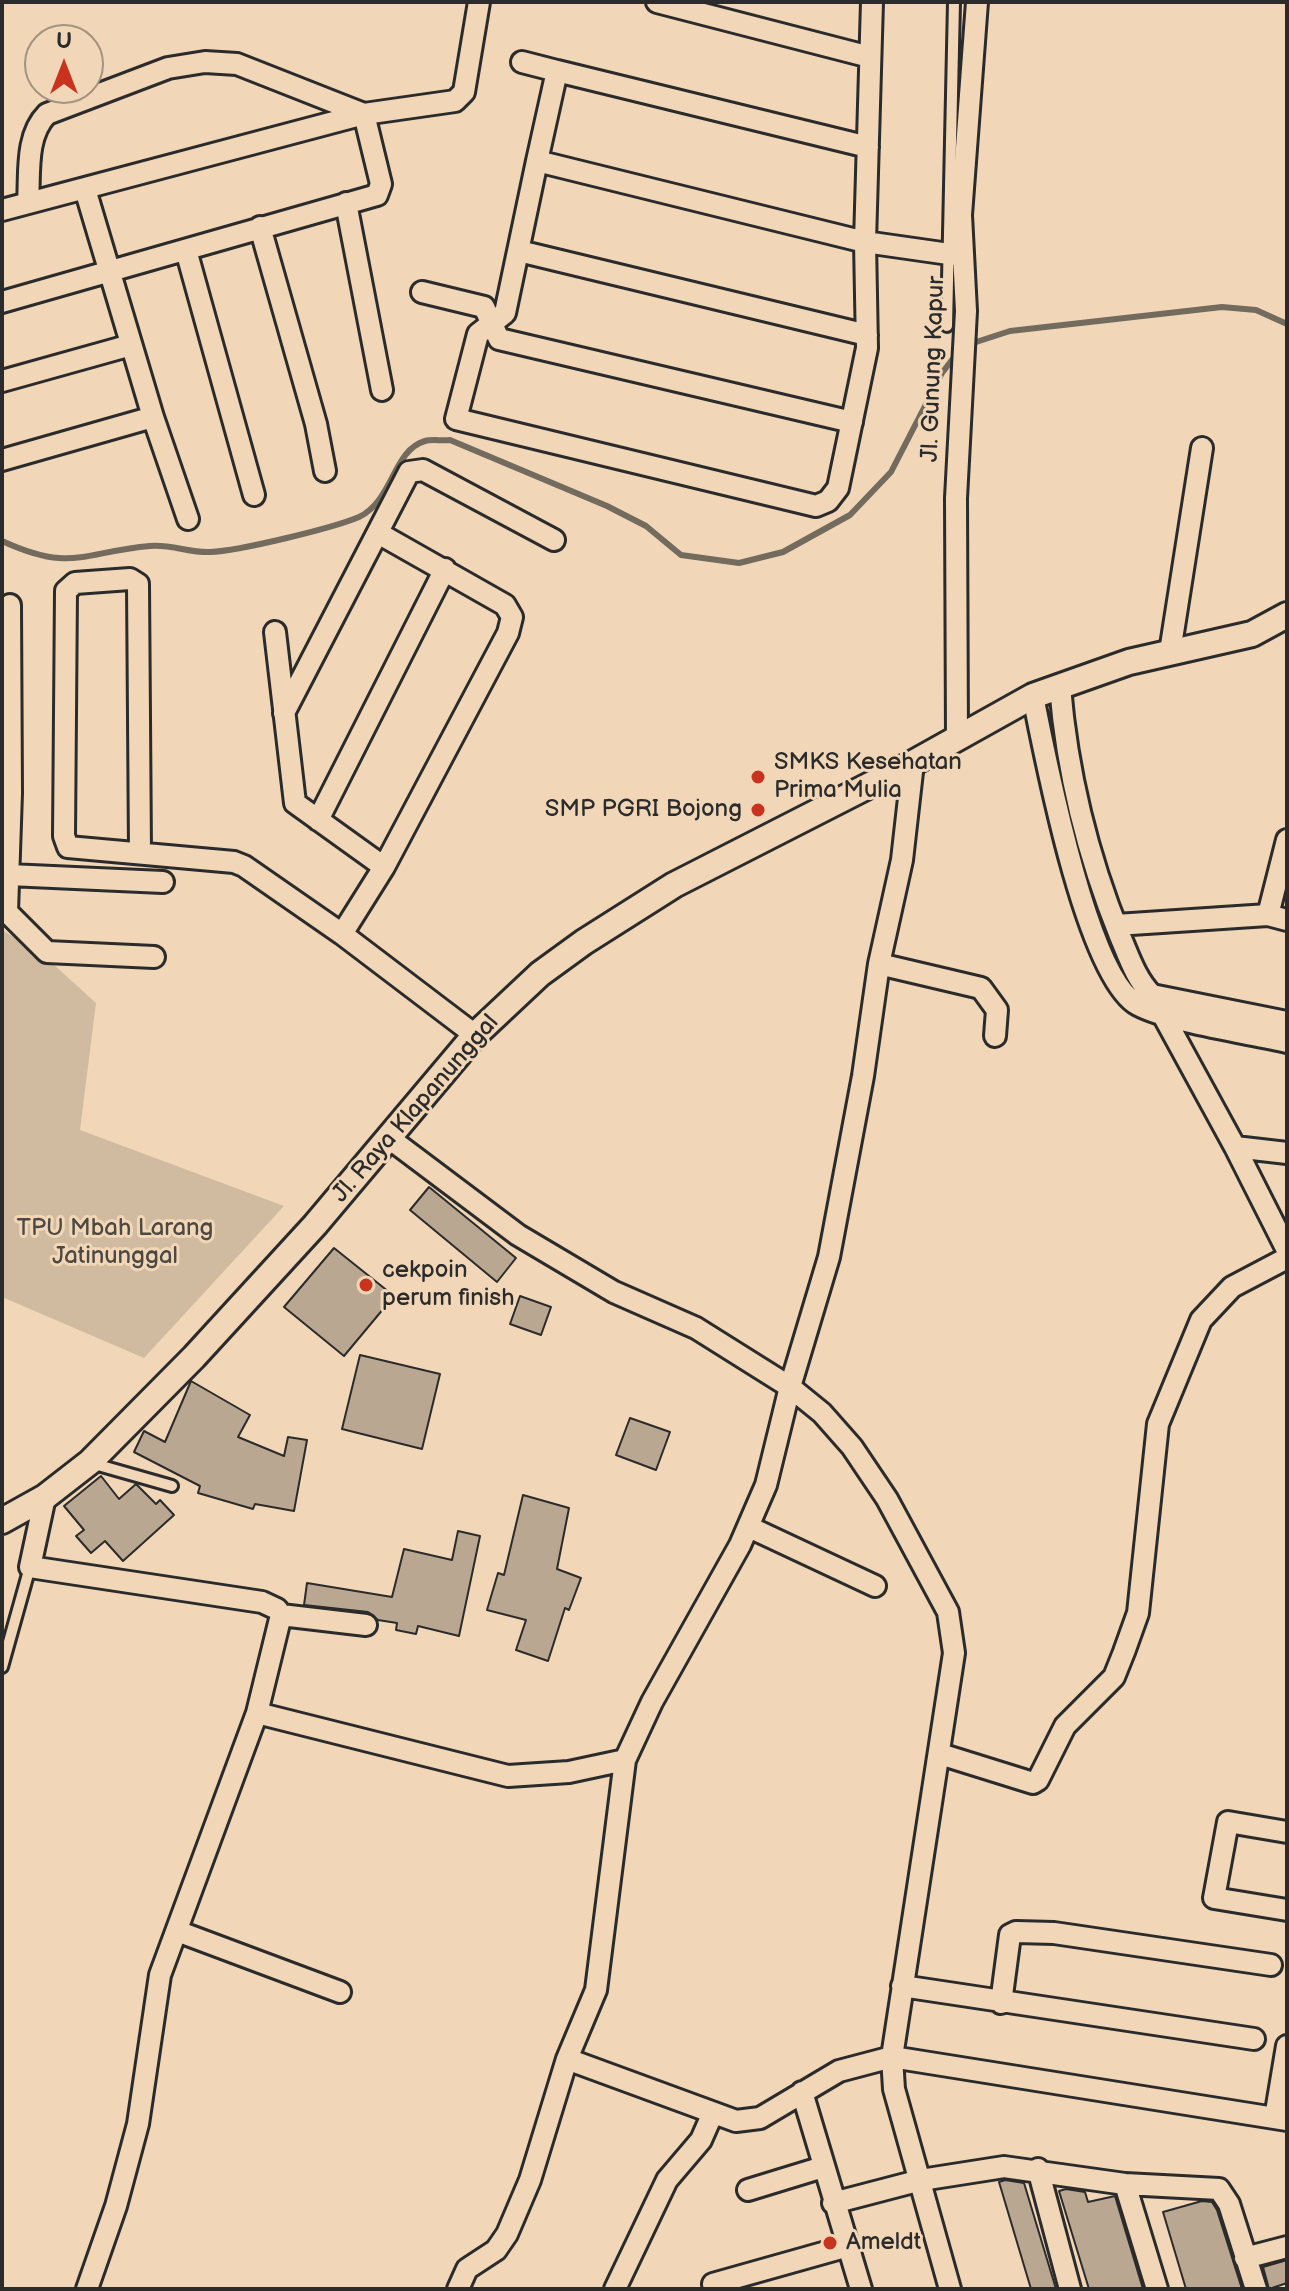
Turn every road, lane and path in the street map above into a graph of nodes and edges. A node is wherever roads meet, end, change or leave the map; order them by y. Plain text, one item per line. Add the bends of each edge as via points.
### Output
1 (479, 2) edge
2 (657, 2) edge
3 (872, 2) edge
4 (954, 2) edge
5 (977, 2) edge
6 (870, 57) junction
7 (522, 62) dead end
8 (557, 71) junction
9 (364, 114) junction
10 (868, 147) junction
11 (537, 161) junction
12 (85, 189) junction
13 (28, 203) junction
14 (346, 203) junction
15 (2, 210) edge
16 (260, 227) junction
17 (865, 242) junction
18 (186, 250) junction
19 (519, 251) junction
20 (955, 255) junction
21 (108, 273) junction
22 (422, 292) dead end
23 (2, 302) edge
24 (492, 323) junction
25 (947, 326) dead end
26 (867, 335) junction
27 (131, 345) junction
28 (2, 381) edge
29 (382, 390) dead end
30 (153, 417) junction
31 (852, 422) junction
32 (1202, 448) dead end
33 (2, 460) edge
34 (325, 471) dead end
35 (254, 495) dead end
36 (188, 519) dead end
37 (378, 533) junction
38 (554, 540) dead end
39 (445, 569) junction
40 (10, 605) dead end
41 (1287, 615) edge
42 (275, 632) dead end
43 (1170, 652) junction
44 (1060, 687) junction
45 (1033, 696) junction
46 (284, 713) junction
47 (957, 739) junction
48 (913, 763) junction
49 (6, 793) edge
50 (318, 820) junction
51 (1287, 840) edge
52 (140, 852) junction
53 (384, 867) junction
54 (9, 875) junction
55 (163, 882) dead end
56 (4, 913) edge
57 (1277, 917) edge
58 (1116, 925) junction
59 (342, 934) junction
60 (154, 957) dead end
61 (879, 964) junction
62 (1155, 1004) junction
63 (1287, 1022) edge
64 (475, 1035) junction
65 (995, 1036) dead end
66 (1287, 1042) edge
67 (389, 1138) junction
68 (1235, 1147) junction
69 (1287, 1153) edge
70 (1287, 1250) edge
71 (1287, 1258) edge
72 (790, 1387) junction
73 (90, 1462) junction
74 (172, 1486) dead end
75 (45, 1497) junction
76 (2, 1521) edge
77 (749, 1527) junction
78 (30, 1567) junction
79 (875, 1586) dead end
80 (281, 1615) junction
81 (366, 1625) dead end
82 (2, 1667) edge
83 (257, 1713) junction
84 (940, 1754) junction
85 (625, 1760) junction
86 (1287, 1832) edge
87 (1287, 1910) edge
88 (177, 1931) junction
89 (1271, 1965) dead end
90 (902, 1986) junction
91 (340, 1992) dead end
92 (1001, 2003) junction
93 (1254, 2039) dead end
94 (1287, 2046) edge
95 (892, 2057) junction
96 (567, 2059) junction
97 (802, 2092) junction
98 (712, 2115) junction
99 (1281, 2119) edge
100 (823, 2167) junction
101 (1038, 2169) junction
102 (921, 2180) junction
103 (1125, 2184) junction
104 (748, 2190) dead end
105 (833, 2203) junction
106 (848, 2246) junction
107 (1287, 2247) edge
108 (1245, 2258) junction
109 (713, 2284) dead end
110 (87, 2289) edge
111 (458, 2289) edge
112 (615, 2289) edge
113 (861, 2289) edge
114 (950, 2289) edge
115 (1070, 2289) edge
116 (1157, 2289) edge
117 (1256, 2289) edge

1 - 9 street via 462,96
2 - 6 street
3 - 6 street
4 - 20 lane
5 - 20 street, Jl. Gunung Kapur
6 - 10 street
7 - 8 street
8 - 10 street
8 - 11 street
9 - 12 street
9 - 13 street via 237,64 168,68 43,118 31,145
9 - 14 street via 380,192
10 - 17 street
11 - 17 street
11 - 19 street
12 - 13 street
12 - 21 street
13 - 15 street
14 - 16 street
14 - 29 street
16 - 18 street
16 - 34 street
17 - 20 street
17 - 26 street
18 - 21 street
18 - 35 street
19 - 24 street via 505,313
19 - 26 street
20 - 25 lane
20 - 47 street, Jl. Gunung Kapur via 966,311 955,528
21 - 23 street
21 - 27 street
22 - 24 street via 484,307
24 - 31 street via 499,339
24 - 31 street via 478,334 456,419 816,506 838,488
26 - 31 street
27 - 28 street
27 - 30 street
30 - 33 street
30 - 36 street
32 - 43 street
37 - 38 street via 406,476 418,469
37 - 39 street
37 - 46 street
39 - 50 street
39 - 53 street via 505,605 512,617
40 - 49 street
41 - 43 street, Jl. Raya Klapanunggal via 1252,634
42 - 46 street
43 - 44 street, Jl. Raya Klapanunggal
44 - 45 street, Jl. Raya Klapanunggal
44 - 58 street via 1082,824
45 - 47 street, Jl. Raya Klapanunggal
45 - 62 street via 1050,779 1098,947 1111,977 1131,1000
46 - 50 street via 295,803
47 - 48 street, Jl. Raya Klapanunggal
48 - 61 street via 902,860
48 - 64 street, Jl. Raya Klapanunggal via 635,910 540,974
49 - 54 street
50 - 53 street
51 - 57 street
52 - 52 street via 75,850 64,842 66,591 75,583 119,579 138,584
52 - 59 street via 234,862
53 - 59 street
54 - 55 street
54 - 56 street
56 - 60 street via 47,952
57 - 58 street
58 - 62 street
59 - 64 street
61 - 65 street via 981,988 997,1010
61 - 72 street via 829,1257
62 - 63 street
62 - 66 street
62 - 68 street
64 - 67 street, Jl. Raya Klapanunggal
67 - 72 street via 518,1235 614,1292 696,1328
67 - 73 street, Jl. Raya Klapanunggal via 194,1357
68 - 69 street
68 - 70 street
71 - 84 street via 1232,1287 1201,1320 1158,1424 1138,1613 1114,1677 1065,1726 1033,1783
72 - 77 street via 766,1485
72 - 84 street via 852,1447 887,1499 948,1612 954,1653
73 - 74 lane
73 - 75 street, Jl. Raya Klapanunggal
75 - 76 street, Jl. Raya Klapanunggal
75 - 78 street
77 - 79 street
77 - 85 street
78 - 80 street via 262,1602
78 - 82 lane
80 - 81 street
80 - 83 street
83 - 85 street via 508,1776 569,1772
83 - 88 street
84 - 90 street
85 - 96 street via 599,1976
86 - 87 street via 1228,1822 1214,1898
88 - 91 street
88 - 110 street via 160,1975 138,2124
89 - 92 street via 1016,1932 1006,1947
90 - 92 street
90 - 95 street
92 - 93 street
94 - 99 street
95 - 97 street via 839,2071
95 - 99 street
95 - 102 street via 894,2089
96 - 98 street
96 - 111 street via 530,2180 503,2243 467,2269
97 - 98 street via 749,2121
97 - 100 street
98 - 112 street via 701,2140 667,2180
100 - 104 street
100 - 105 street
101 - 102 street via 982,2168
101 - 103 street
101 - 115 street
102 - 105 street
102 - 114 street
103 - 108 street via 1221,2190
103 - 116 street
105 - 106 street
106 - 109 street
106 - 113 street
107 - 108 street
108 - 117 street

